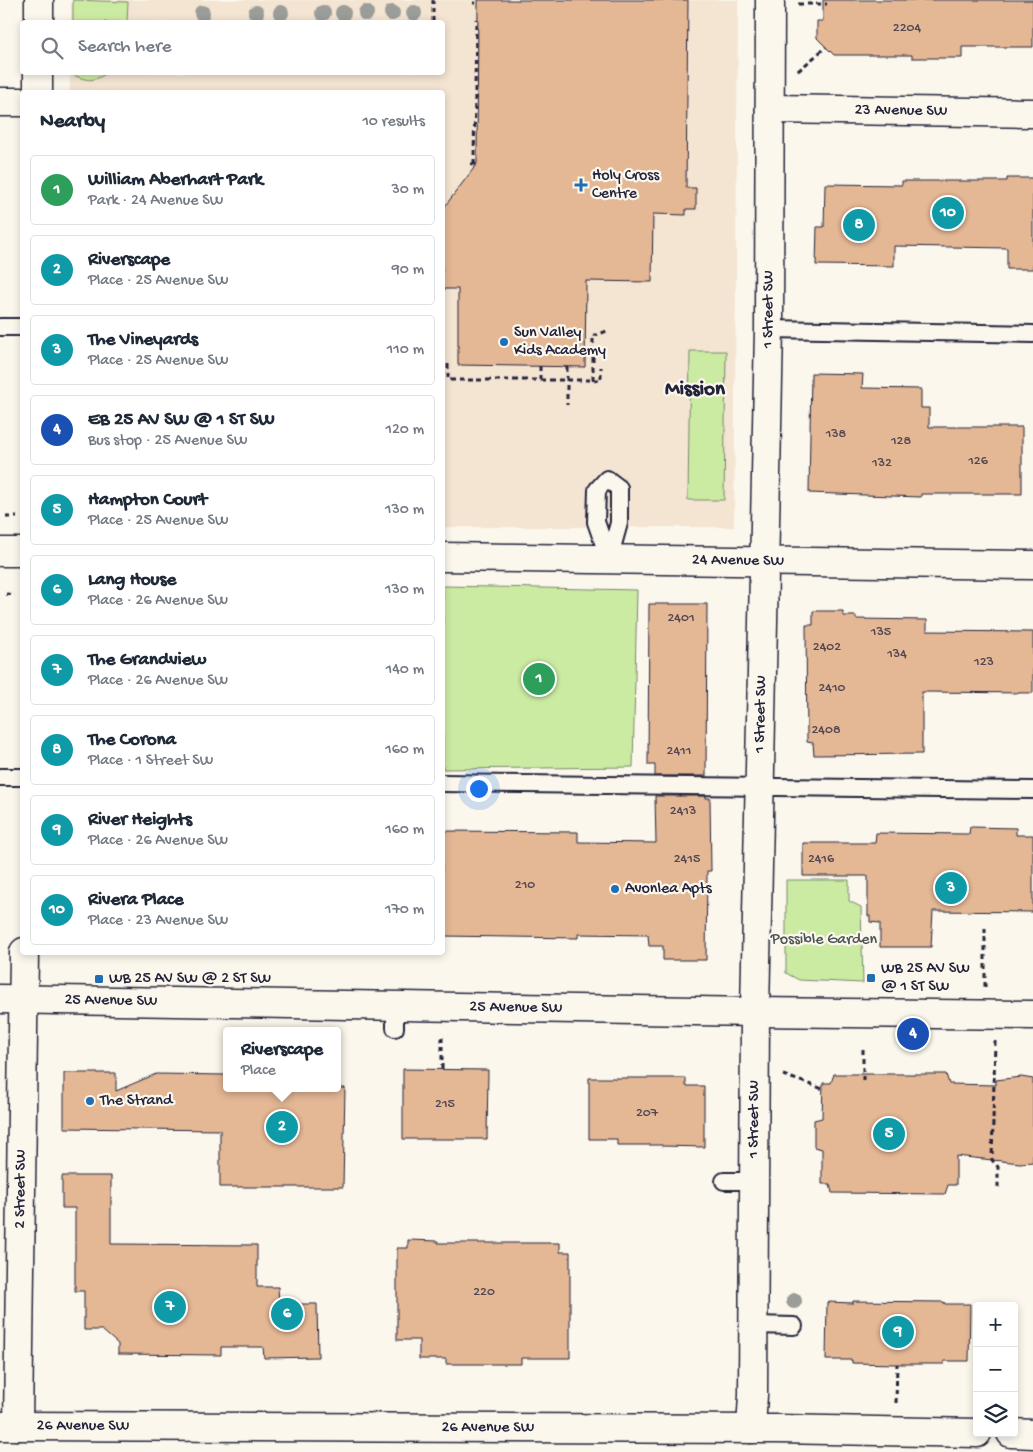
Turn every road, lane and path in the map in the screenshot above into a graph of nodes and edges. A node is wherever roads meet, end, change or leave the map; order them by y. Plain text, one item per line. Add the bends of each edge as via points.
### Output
1 (39, 0) edge
2 (770, 0) edge
3 (433, 2) edge
4 (439, 3) dead end
5 (802, 4) dead end
6 (827, 4) dead end
7 (476, 19) dead end
8 (39, 20) edge
9 (433, 20) edge
10 (826, 47) dead end
11 (38, 75) edge
12 (792, 77) dead end
13 (38, 90) edge
14 (0, 102) edge
15 (20, 102) edge
16 (770, 109) junction
17 (1033, 113) edge
18 (474, 164) dead end
19 (0, 327) edge
20 (20, 327) edge
21 (770, 328) junction
22 (609, 330) dead end
23 (1033, 334) edge
24 (448, 364) dead end
25 (540, 366) dead end
26 (567, 367) dead end
27 (601, 367) dead end
28 (540, 380) junction
29 (567, 380) junction
30 (593, 380) junction
31 (567, 405) dead end
32 (6, 517) dead end
33 (17, 517) dead end
34 (0, 552) edge
35 (20, 552) edge
36 (445, 557) edge
37 (764, 561) junction
38 (1033, 564) edge
39 (6, 594) dead end
40 (15, 595) dead end
41 (0, 777) edge
42 (20, 778) edge
43 (445, 783) edge
44 (760, 787) junction
45 (1033, 790) edge
46 (985, 928) dead end
47 (23, 955) edge
48 (985, 988) dead end
49 (12, 999) edge
50 (755, 1012) junction
51 (1033, 1015) edge
52 (442, 1028) dead end
53 (995, 1035) dead end
54 (863, 1048) dead end
55 (442, 1069) dead end
56 (783, 1075) dead end
57 (863, 1083) dead end
58 (823, 1089) dead end
59 (724, 1180) dead end
60 (754, 1181) junction
61 (998, 1191) dead end
62 (754, 1325) junction
63 (794, 1326) dead end
64 (898, 1364) dead end
65 (896, 1408) dead end
66 (9, 1426) edge
67 (751, 1429) junction
68 (973, 1433) edge
69 (1018, 1433) edge
70 (1033, 1434) edge

1 - 8 street
2 - 16 street, 1 Street SW
3 - 4 path
3 - 9 path
5 - 6 path
7 - 18 path
10 - 12 path
11 - 13 street
14 - 15 street
16 - 17 street, 23 Avenue SW
16 - 21 street, 1 Street SW
19 - 20 lane
21 - 23 lane
21 - 37 street, 1 Street SW
22 - 30 path via 593,335
24 - 28 path via 448,380
25 - 28 path
26 - 29 path
27 - 30 path via 601,380
28 - 29 path
29 - 30 path
29 - 31 path
32 - 33 path
34 - 35 street
36 - 37 street, 24 Avenue SW
37 - 38 street, 24 Avenue SW
37 - 44 street, 1 Street SW
39 - 40 path
41 - 42 lane
43 - 44 lane
44 - 45 lane
44 - 50 street, 1 Street SW
46 - 48 path
47 - 49 street, 2 Street SW
49 - 50 street, 25 Avenue SW via 395,1017
49 - 66 street, 2 Street SW
50 - 51 street, 25 Avenue SW
50 - 60 street, 1 Street SW
52 - 55 path
53 - 61 path via 992,1160 998,1167
54 - 57 path
56 - 58 path
59 - 60 lane
60 - 62 street, 1 Street SW
62 - 63 lane
62 - 67 street, 1 Street SW
64 - 65 path
66 - 67 street, 26 Avenue SW
67 - 68 street, 26 Avenue SW
69 - 70 street

